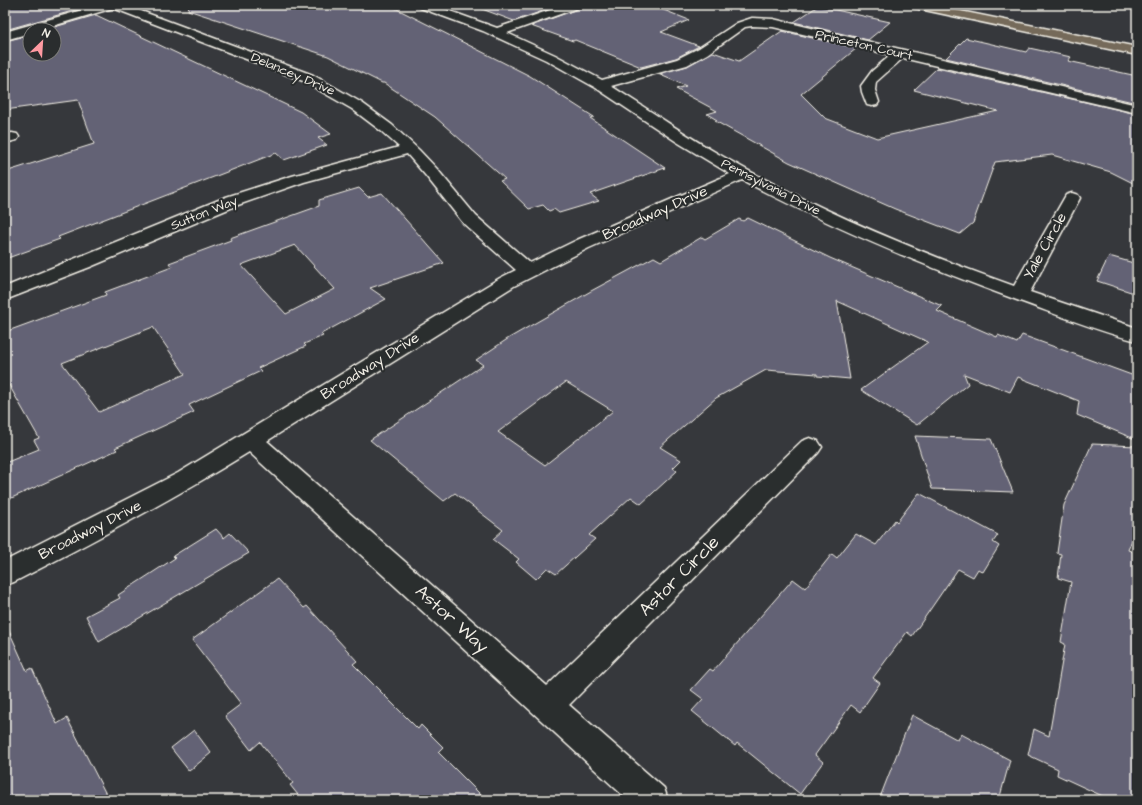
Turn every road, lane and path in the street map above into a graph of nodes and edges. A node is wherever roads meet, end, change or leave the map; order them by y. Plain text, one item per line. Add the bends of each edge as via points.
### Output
1 (112, 5) edge
2 (115, 5) edge
3 (422, 5) edge
4 (576, 5) edge
5 (916, 5) edge
6 (498, 32) junction
7 (5, 36) edge
8 (1137, 51) edge
9 (900, 54) junction
10 (601, 86) junction
11 (872, 102) dead end
12 (1137, 109) edge
13 (409, 149) junction
14 (742, 174) junction
15 (1072, 198) dead end
16 (528, 271) junction
17 (5, 294) edge
18 (1019, 294) junction
19 (1137, 335) edge
20 (251, 440) junction
21 (810, 447) dead end
22 (5, 574) edge
23 (548, 705) junction
24 (652, 800) edge

1 - 7 street
2 - 13 street, Delancey Drive via 326,86 373,116
3 - 6 street, Pennsylvania Drive
4 - 6 street
5 - 8 main road
6 - 10 street, Pennsylvania Drive via 547,55
9 - 10 street, Princeton Court via 773,23 752,22 742,25 682,62
9 - 11 street via 873,78 868,90
9 - 12 street, Princeton Court
10 - 14 street, Pennsylvania Drive via 662,127
13 - 16 street, Delancey Drive via 464,212
13 - 17 street, Sutton Way via 304,177 232,201
14 - 16 street, Broadway Drive
14 - 18 street, Pennsylvania Drive via 869,235
15 - 18 street, Yale Circle
16 - 20 street, Broadway Drive
18 - 19 street, Pennsylvania Drive
20 - 22 street, Broadway Drive via 173,486
20 - 23 street, Astor Way
21 - 23 street, Astor Circle
23 - 24 street, Astor Way

